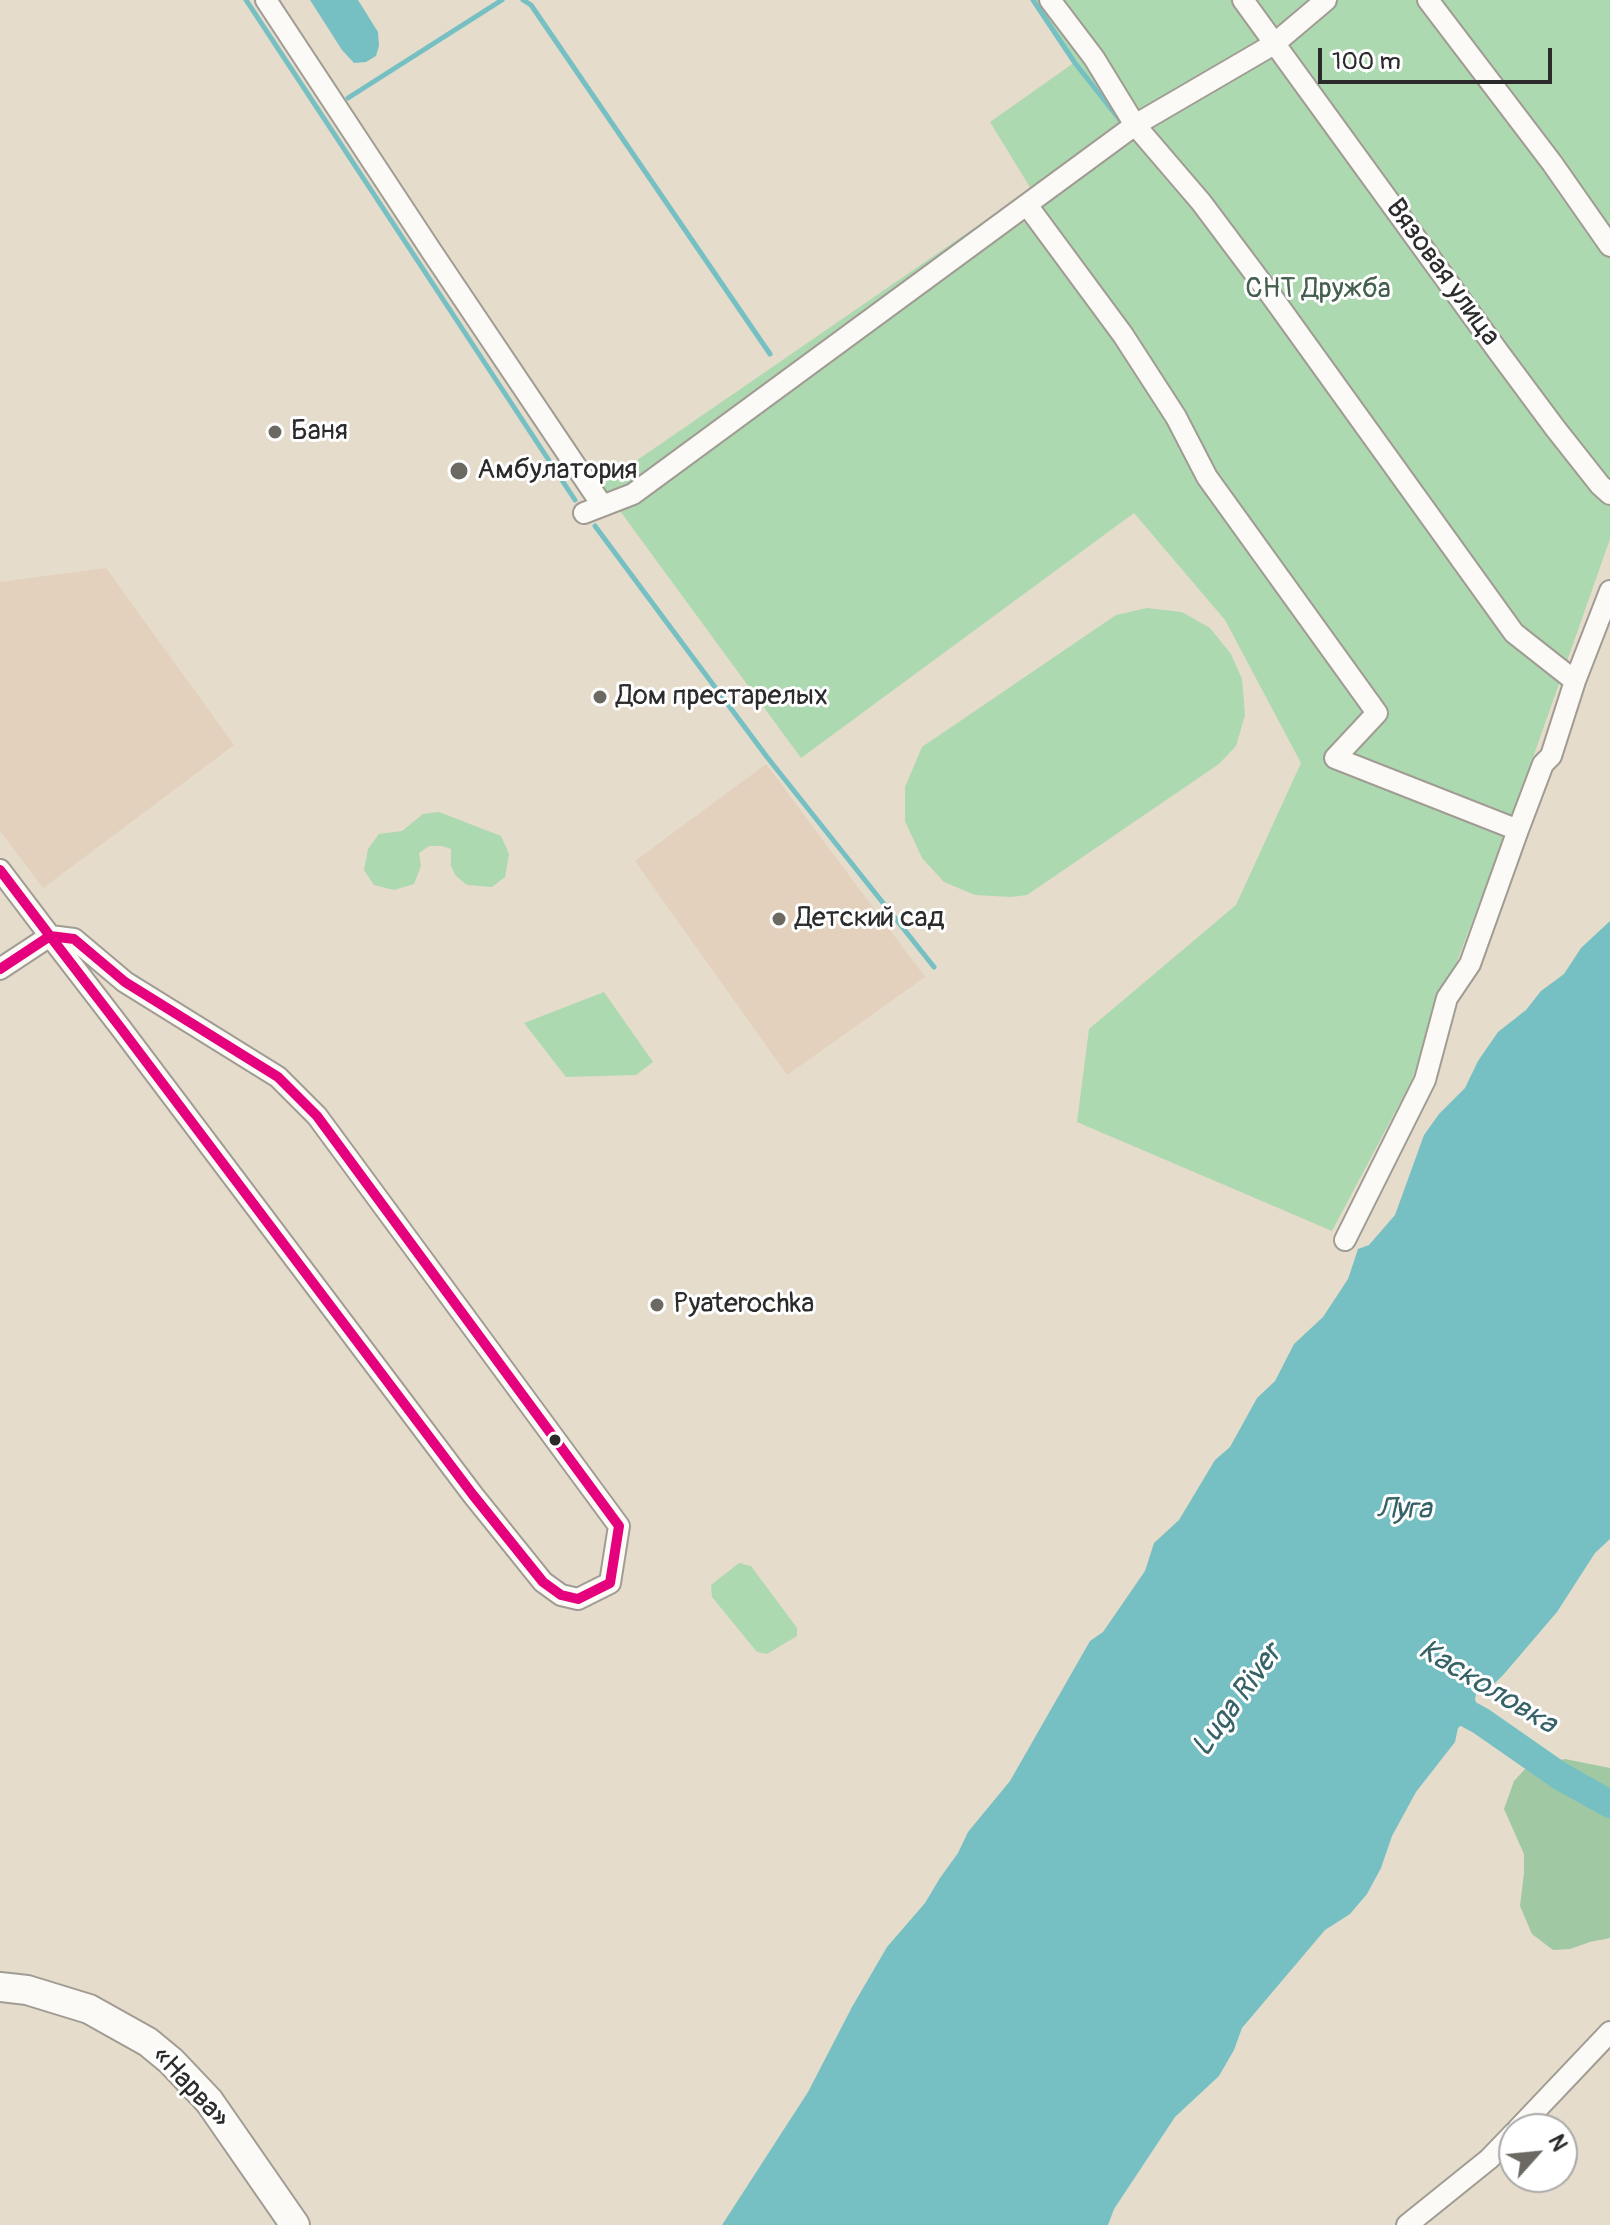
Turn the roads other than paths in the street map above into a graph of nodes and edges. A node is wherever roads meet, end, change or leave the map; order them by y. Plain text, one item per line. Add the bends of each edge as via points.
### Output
1 (266, 0) edge
2 (1050, 0) edge
3 (1243, 0) edge
4 (1326, 0) edge
5 (1428, 0) edge
6 (1276, 47) junction
7 (1135, 125) junction
8 (1027, 205) junction
9 (1610, 246) edge
10 (1610, 494) edge
11 (1610, 591) edge
12 (1575, 681) junction
13 (1518, 830) junction
14 (0, 870) edge
15 (50, 936) junction
16 (0, 969) edge
17 (1345, 1240) dead end
18 (0, 1987) edge
19 (1610, 2032) edge
20 (1533, 2113) edge
21 (1498, 2150) edge
22 (295, 2225) edge
23 (1407, 2225) edge

1 - 8 street via 593,509 633,494
2 - 7 street
3 - 6 street, Вязовая улица
4 - 6 street
5 - 9 street
6 - 7 street
6 - 10 street, Вязовая улица via 1555,428
7 - 8 street
7 - 12 street via 1273,298 1514,633
8 - 13 street via 1123,335 1207,477 1377,713 1335,758
11 - 12 street
12 - 13 street via 1551,756 1543,764
13 - 17 street via 1470,964 1447,998 1425,1080
14 - 15 street
15 - 15 street via 543,1582 578,1599 610,1583 619,1526 317,1116 278,1077 125,982 74,939
15 - 16 street
18 - 22 highway, «Нарва» via 89,2009 159,2052 209,2101
19 - 20 street
21 - 23 street

